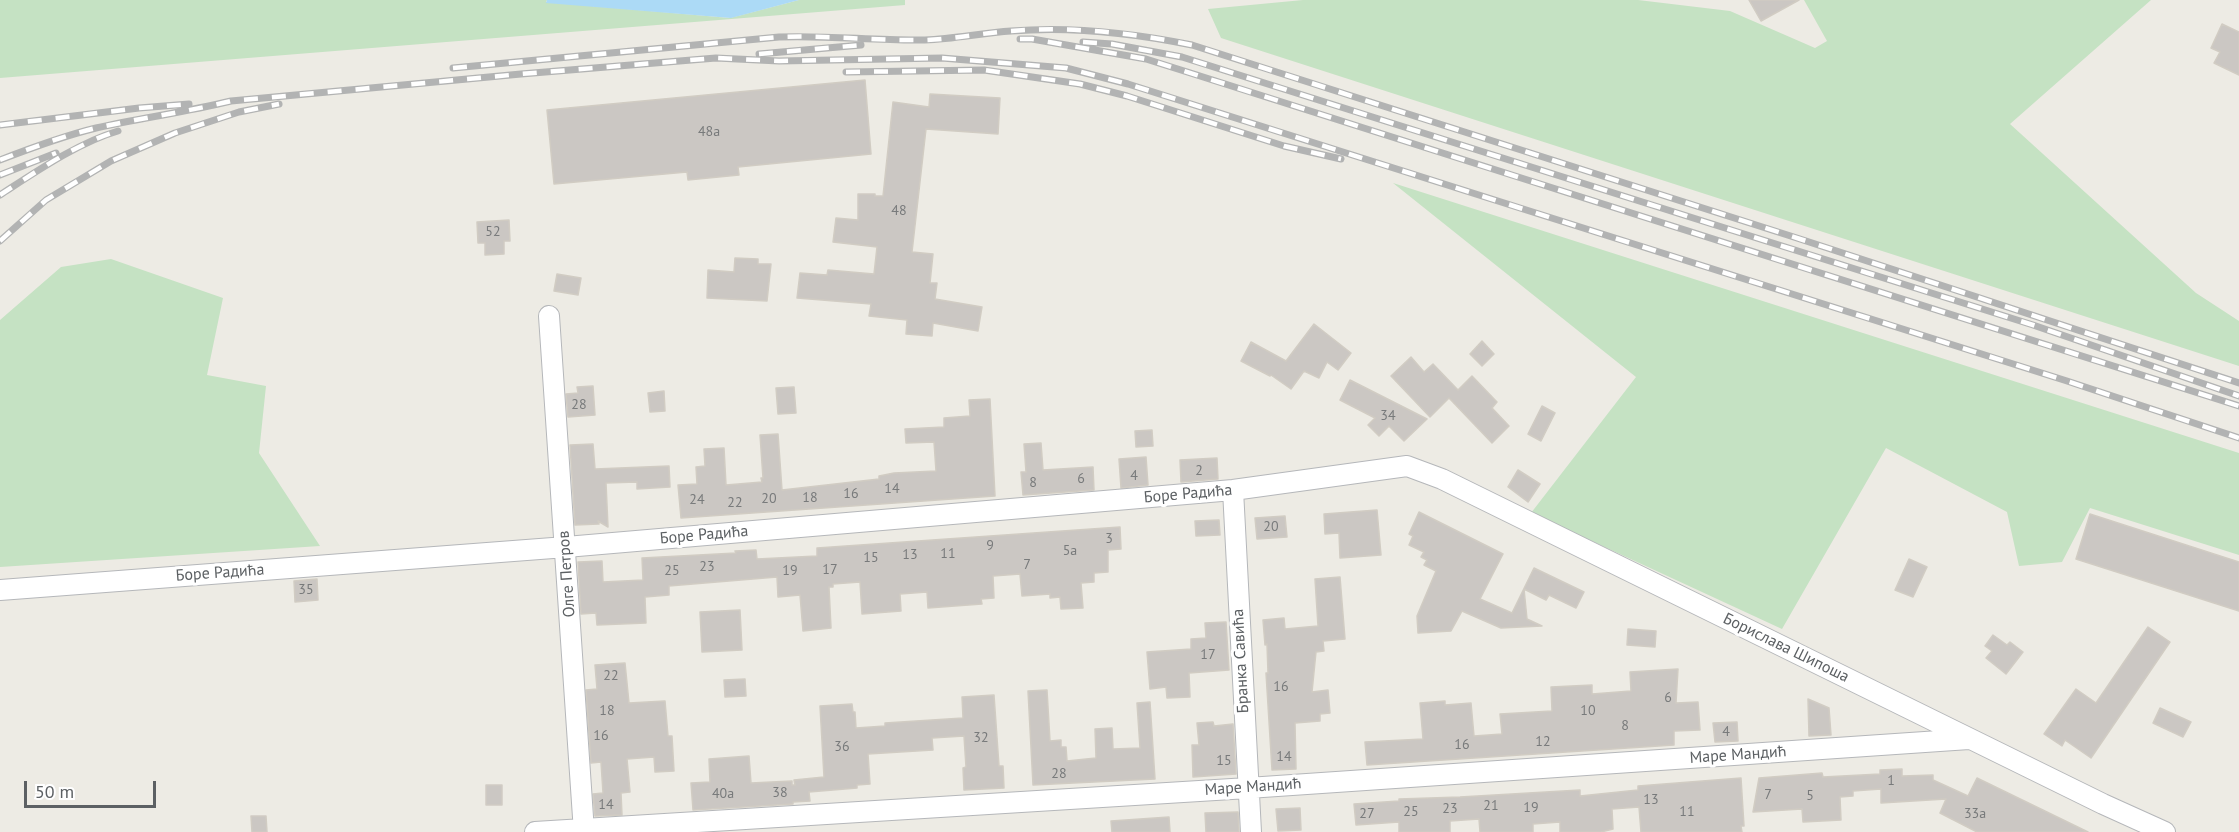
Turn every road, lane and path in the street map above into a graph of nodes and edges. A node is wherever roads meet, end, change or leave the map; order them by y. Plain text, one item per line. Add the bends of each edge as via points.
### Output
1 (549, 316) dead end
2 (1407, 466) joint
3 (1233, 490) junction
4 (566, 547) junction
5 (0, 590) edge
6 (1972, 739) junction
7 (1248, 788) junction
8 (584, 830) edge
9 (535, 832) edge
10 (1251, 832) edge
11 (2165, 832) edge

1 - 4 street, Олге Петров
2 - 3 street, Боре Радића
2 - 6 street, Борислава Шипоша via 1442,479
3 - 4 street, Боре Радића
3 - 7 street, Бранка Савића
4 - 5 street, Боре Радића
4 - 8 street, Олге Петров
6 - 7 street, Маре Мандић
6 - 11 street, Борислава Шипоша
7 - 8 street, Маре Мандић
7 - 10 street, Бранка Савића
8 - 9 street, Маре Мандић

